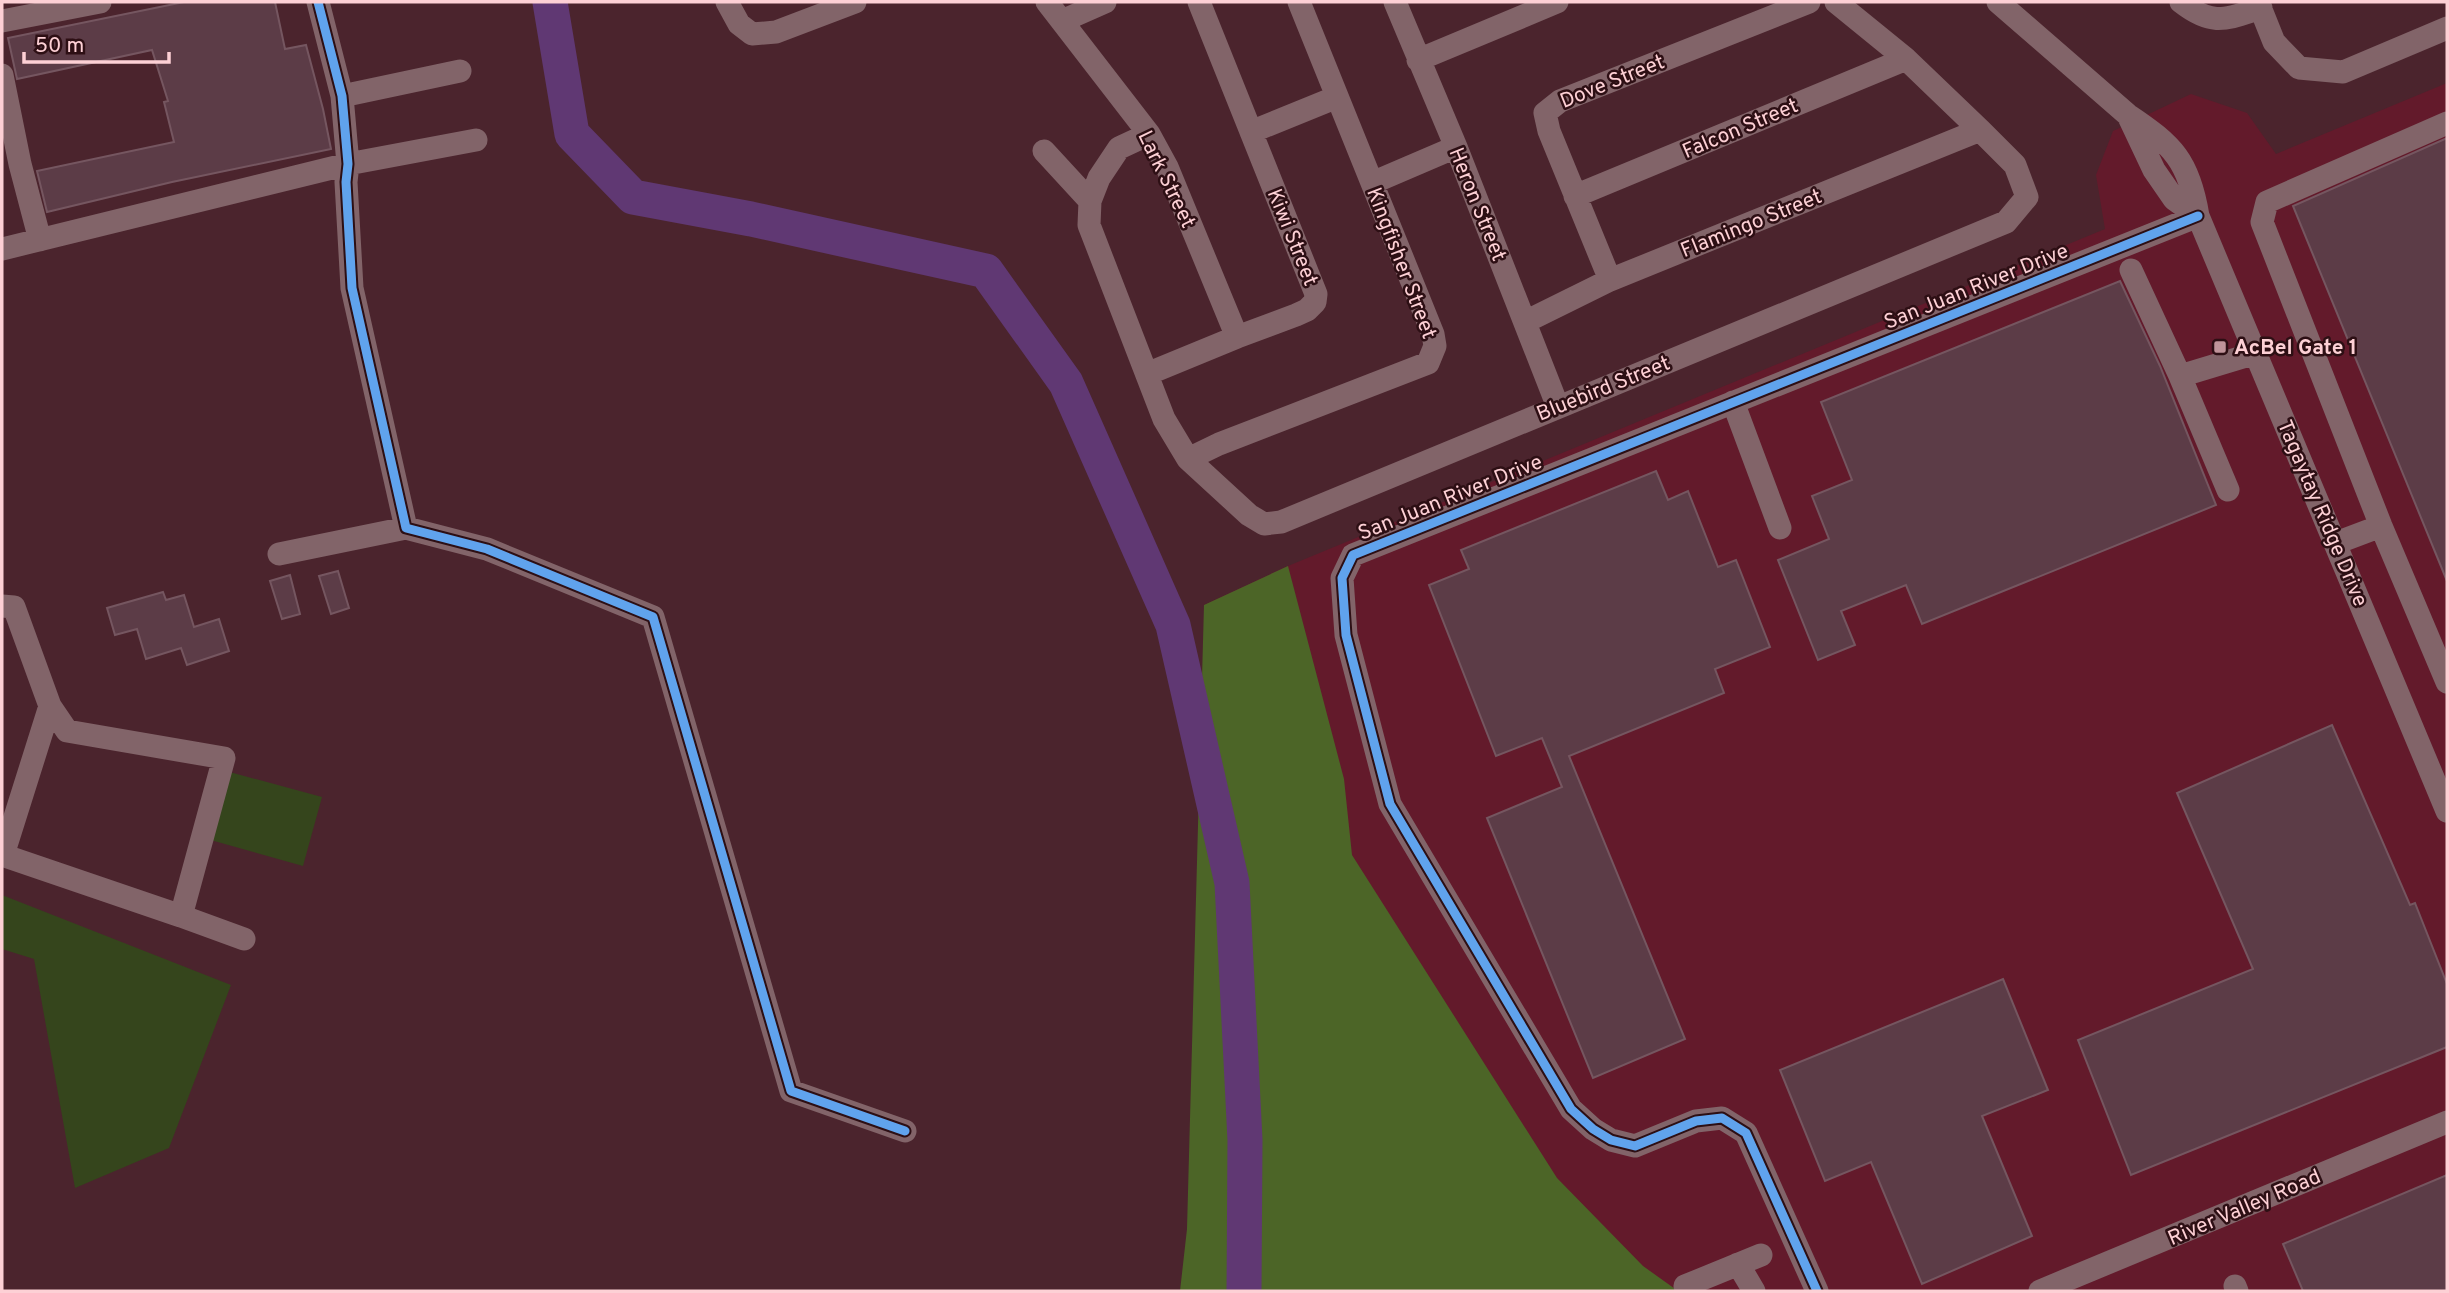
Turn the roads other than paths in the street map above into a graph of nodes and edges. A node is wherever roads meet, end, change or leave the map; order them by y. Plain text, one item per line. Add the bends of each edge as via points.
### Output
1 (100, 2) edge
2 (318, 2) edge
3 (727, 2) edge
4 (855, 2) edge
5 (1047, 2) edge
6 (1105, 2) edge
7 (1199, 2) edge
8 (1299, 2) edge
9 (1395, 2) edge
10 (1557, 2) edge
11 (1809, 2) edge
12 (1836, 2) edge
13 (1998, 2) edge
14 (2182, 2) edge
15 (2260, 5) edge
16 (1508, 11) edge
17 (2, 21) edge
18 (1062, 21) junction
19 (2447, 28) edge
20 (1906, 59) junction
21 (1418, 60) junction
22 (460, 71) dead end
23 (2, 75) edge
24 (342, 96) junction
25 (1337, 97) junction
26 (2447, 123) edge
27 (1980, 130) junction
28 (1251, 132) junction
29 (1149, 134) junction
30 (476, 140) dead end
31 (1456, 147) junction
32 (1044, 150) dead end
33 (348, 164) junction
34 (1371, 183) junction
35 (1575, 196) junction
36 (1090, 201) junction
37 (2198, 216) junction
38 (40, 240) junction
39 (2, 249) edge
40 (2131, 270) dead end
41 (1611, 280) junction
42 (1525, 321) junction
43 (1237, 337) junction
44 (2256, 353) junction
45 (1147, 374) junction
46 (2180, 376) junction
47 (1733, 402) junction
48 (1558, 407) junction
49 (1188, 459) junction
50 (2228, 490) dead end
51 (2382, 526) junction
52 (407, 528) junction
53 (1780, 528) dead end
54 (2336, 543) junction
55 (279, 554) dead end
56 (2, 606) edge
57 (2447, 682) edge
58 (50, 706) junction
59 (2447, 811) edge
60 (2, 855) edge
61 (181, 916) junction
62 (244, 939) dead end
63 (2447, 1122) edge
64 (905, 1131) dead end
65 (1761, 1255) dead end
66 (1738, 1264) junction
67 (1810, 1289) edge
68 (1692, 1291) edge
69 (1754, 1291) edge
70 (2040, 1291) edge

1 - 17 street
2 - 24 street
3 - 4 street via 739,24 752,34 776,32
5 - 18 street, Lark Street
6 - 18 street
7 - 28 street, Kiwi Street
8 - 25 street, Kingfisher Street
9 - 21 street, Heron Street
10 - 16 street
11 - 35 street, Dove Street via 1552,106 1545,113 1546,122
12 - 20 street, Bluebird Street
13 - 37 street, Tagaytay Ridge Drive via 2176,153 2193,186
14 - 15 street via 2205,17 2223,20
15 - 19 street via 2274,42 2299,68 2343,72
16 - 21 street
18 - 29 street, Lark Street
20 - 27 street, Bluebird Street
20 - 35 street, Falcon Street
21 - 31 street, Heron Street
22 - 24 street
23 - 38 street
24 - 33 street
25 - 28 street
25 - 34 street, Kingfisher Street
26 - 51 street via 2267,202 2262,222
27 - 41 street, Flamingo Street
27 - 48 street, Bluebird Street via 2015,166 2027,197 2006,222
28 - 43 street, Kiwi Street via 1316,294 1307,310
29 - 36 street, Bluebird Street via 1119,148
29 - 43 street, Lark Street
30 - 33 street
31 - 34 street
31 - 42 street, Heron Street
32 - 36 street
33 - 38 street
33 - 52 street via 352,288
34 - 49 street, Kingfisher Street via 1433,334 1435,346 1428,363
35 - 41 street, Dove Street
36 - 45 street, Bluebird Street via 1089,225
37 - 44 street, Tagaytay Ridge Drive
37 - 47 street, San Juan River Drive
38 - 39 street
40 - 46 street
41 - 42 street, Flamingo Street
42 - 48 street, Heron Street
43 - 45 street, Kiwi Street
44 - 46 street
44 - 54 street, Tagaytay Ridge Drive
45 - 49 street, Bluebird Street via 1164,419
46 - 50 street
47 - 53 street
47 - 67 street, San Juan River Drive via 1353,555 1342,578 1346,635 1390,804 1571,1109 1611,1140 1635,1146 1696,1121 1722,1118 1746,1132
48 - 49 street, Bluebird Street via 1281,522 1264,524 1249,515
51 - 54 street
51 - 57 street
52 - 55 street
52 - 64 street via 487,549 653,617 791,1091
54 - 59 street, Tagaytay Ridge Drive
56 - 58 street via 15,607
58 - 60 street
58 - 61 street via 67,731 224,758
60 - 61 street
61 - 62 street
63 - 70 street, River Valley Road
65 - 66 street
66 - 68 street via 1685,1286
66 - 69 street

